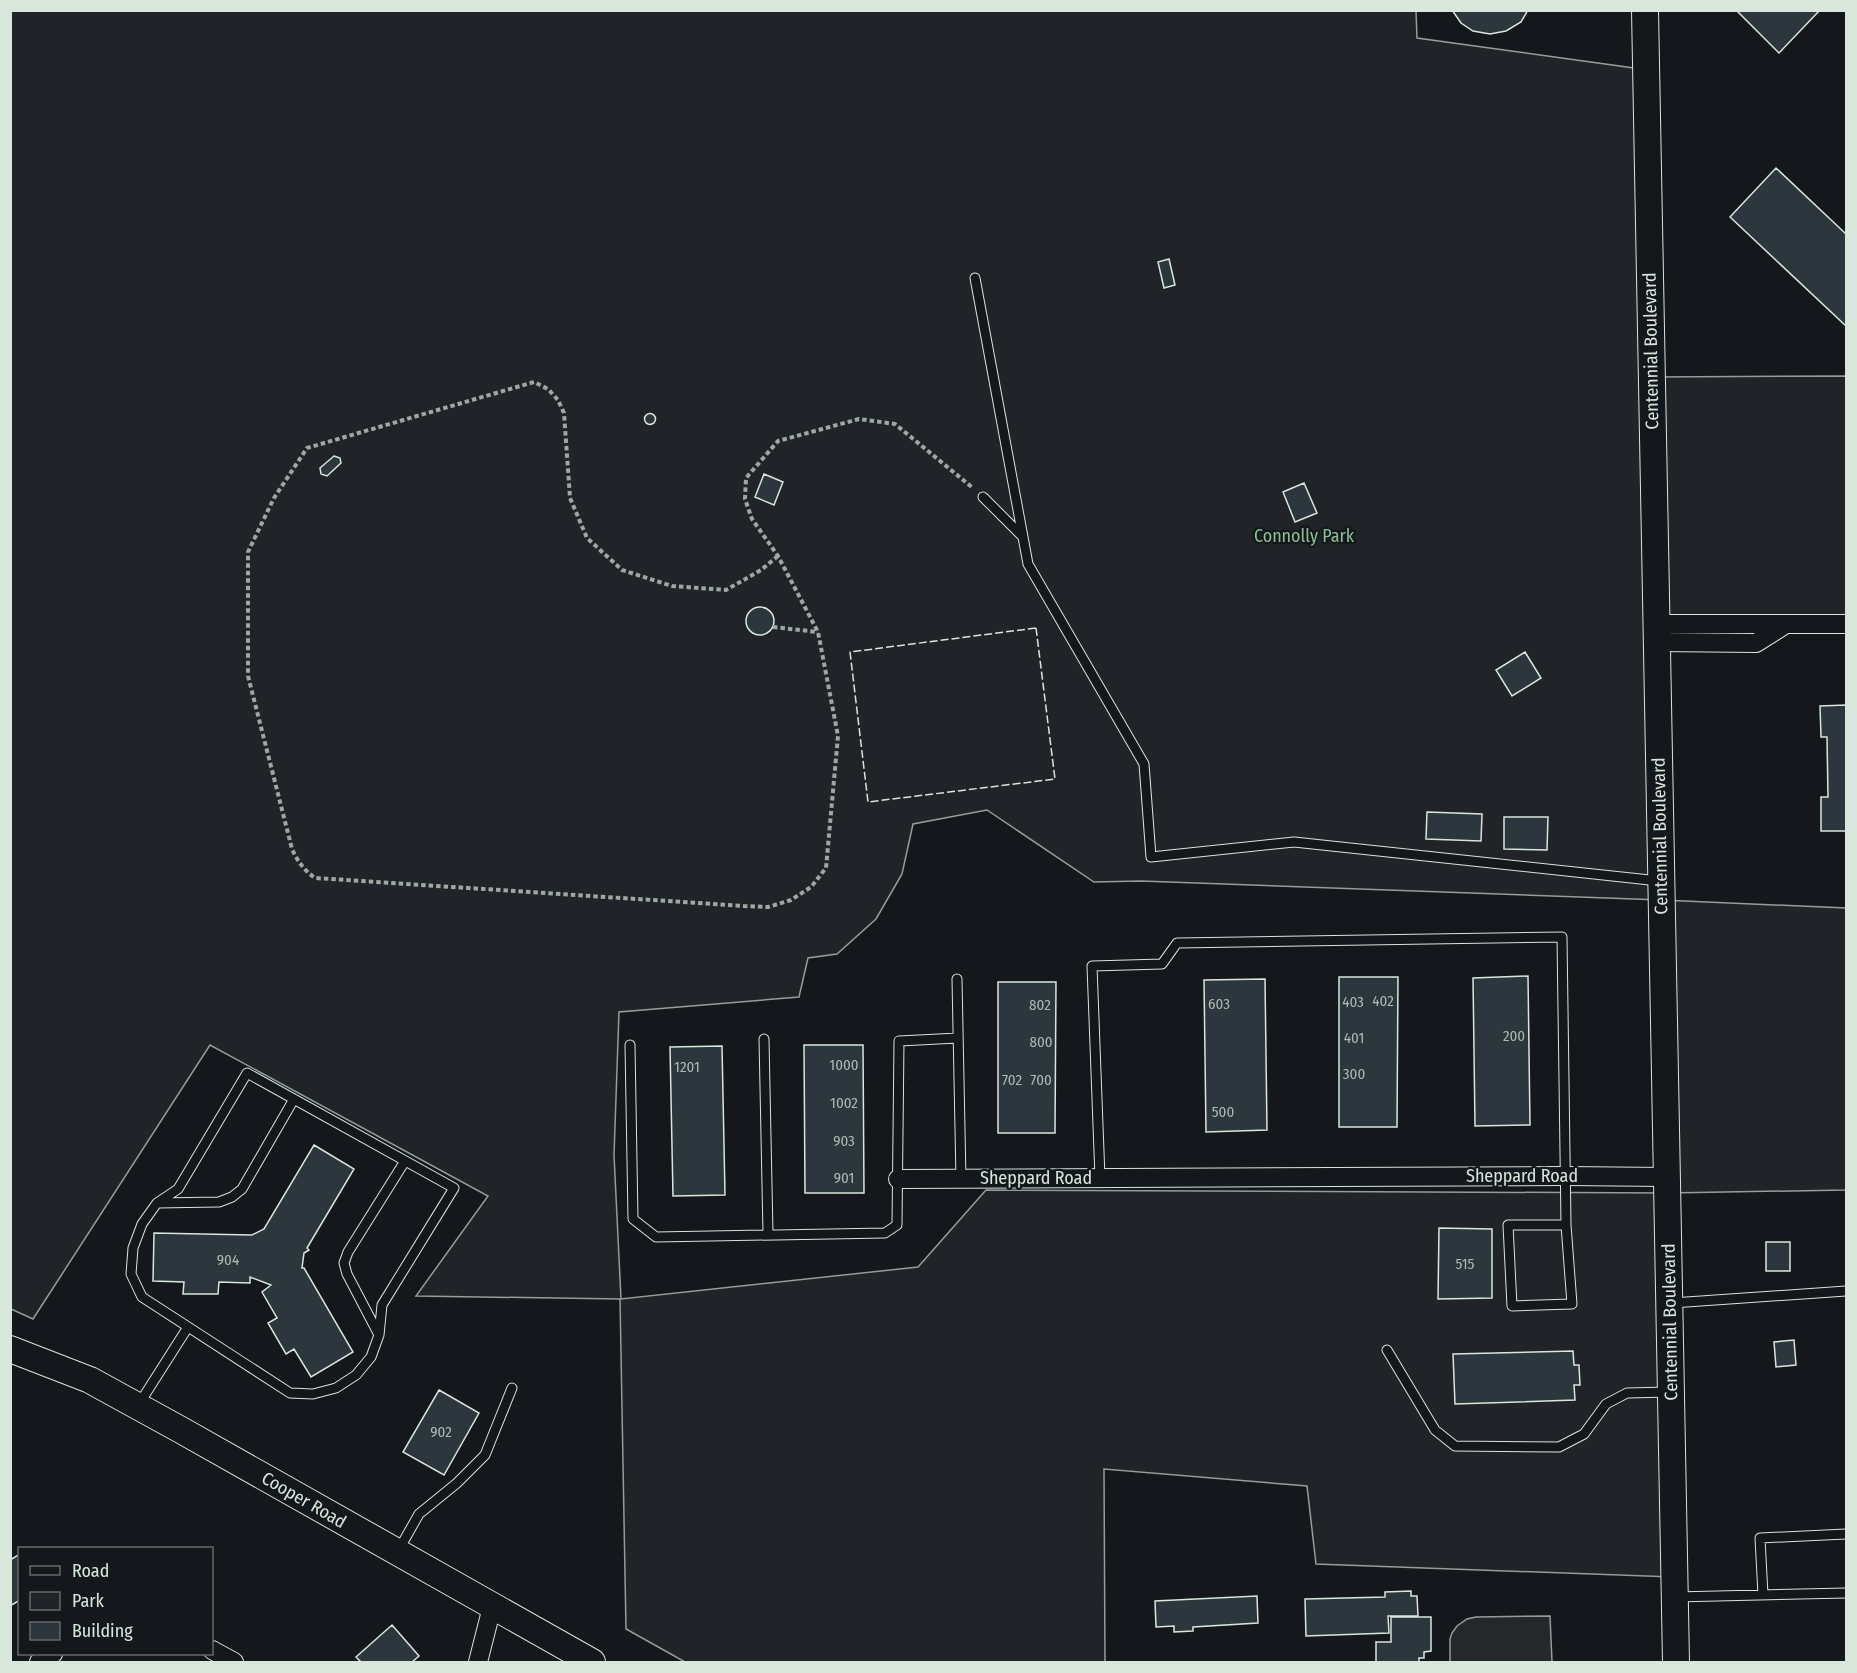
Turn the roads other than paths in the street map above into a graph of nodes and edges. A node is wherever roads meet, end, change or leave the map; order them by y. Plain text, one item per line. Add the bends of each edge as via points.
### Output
1 (1645, 10) edge
2 (975, 278) dead end
3 (983, 497) road end
4 (1023, 537) junction
5 (1846, 624) edge
6 (1657, 633) junction
7 (1661, 881) junction
8 (957, 979) dead end
9 (958, 1038) junction
10 (764, 1039) dead end
11 (630, 1045) dead end
12 (294, 1099) junction
13 (405, 1161) junction
14 (1565, 1176) junction
15 (1667, 1177) junction
16 (1100, 1178) junction
17 (898, 1179) junction
18 (960, 1179) junction
19 (157, 1203) junction
20 (1566, 1225) junction
21 (768, 1234) junction
22 (1846, 1291) edge
23 (1669, 1303) junction
24 (188, 1327) junction
25 (379, 1335) junction
26 (10, 1349) edge
27 (1387, 1350) dead end
28 (512, 1388) dead end
29 (1671, 1391) junction
30 (138, 1406) junction
31 (1846, 1534) edge
32 (397, 1553) junction
33 (1846, 1593) edge
34 (1762, 1595) junction
35 (1675, 1597) junction
36 (492, 1607) junction
37 (213, 1651) edge
38 (234, 1662) edge
39 (478, 1662) edge
40 (592, 1662) edge
41 (1676, 1662) edge

1 - 6 main road, Centennial Boulevard
2 - 4 lane
3 - 4 lane
4 - 7 lane via 1028,564 1144,764 1151,857 1294,842
5 - 6 street via 1788,624 1756,643
6 - 7 main road, Centennial Boulevard
7 - 15 main road, Centennial Boulevard
8 - 9 lane
9 - 17 lane via 898,1041
9 - 18 lane
10 - 21 lane
11 - 21 lane via 633,1219 656,1237
12 - 13 lane
12 - 19 lane via 242,1189 232,1197 219,1202
12 - 19 lane via 247,1073 178,1189
13 - 25 lane via 344,1263
13 - 25 lane via 454,1188 382,1305
14 - 15 street, Sheppard Road
14 - 16 street, Sheppard Road
14 - 16 lane via 1562,937 1177,943 1162,963 1092,966
14 - 20 lane
15 - 23 main road, Centennial Boulevard
16 - 18 street, Sheppard Road
17 - 18 street, Sheppard Road
17 - 21 lane via 897,1225 885,1233
19 - 24 lane via 142,1224 133,1248 131,1274 142,1297
20 - 20 lane via 1508,1225 1512,1306 1572,1304
22 - 23 lane
23 - 29 main road, Centennial Boulevard
24 - 25 lane via 290,1393 313,1394 336,1388 356,1375 371,1357
24 - 30 lane
26 - 30 main road, Cooper Road via 90,1380
27 - 29 lane via 1435,1430 1455,1446 1559,1446 1584,1434 1606,1404 1627,1393
28 - 32 lane via 485,1455 419,1514
29 - 35 main road, Centennial Boulevard
30 - 32 main road, Cooper Road
31 - 34 lane via 1760,1538
32 - 36 main road, Cooper Road
33 - 34 lane
34 - 35 lane
35 - 41 main road, Centennial Boulevard
36 - 39 street
36 - 40 main road, Cooper Road
37 - 38 street

